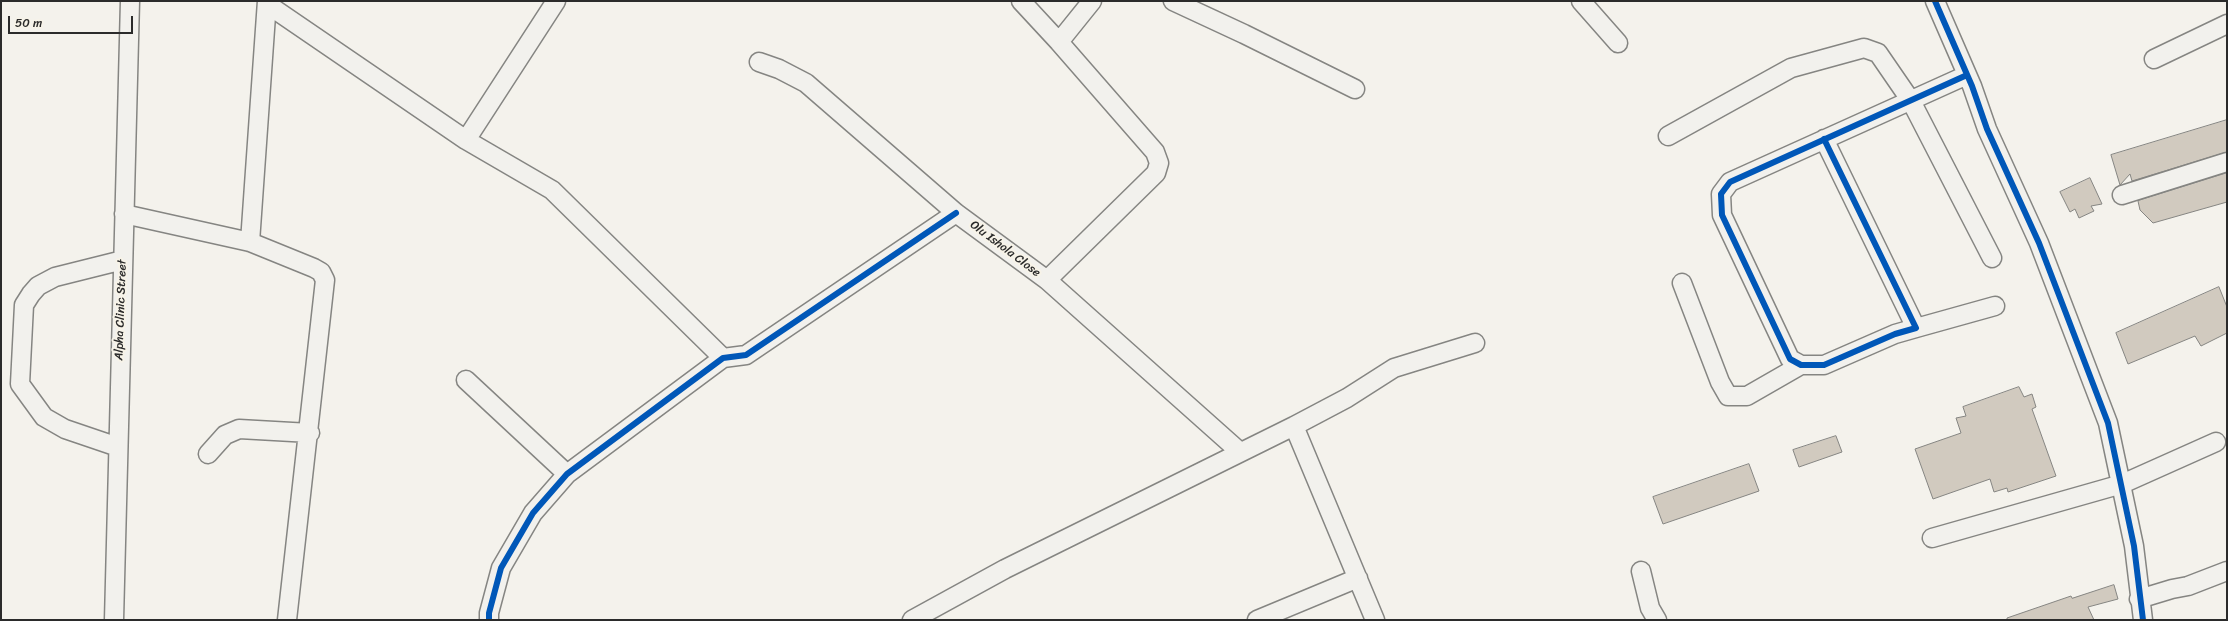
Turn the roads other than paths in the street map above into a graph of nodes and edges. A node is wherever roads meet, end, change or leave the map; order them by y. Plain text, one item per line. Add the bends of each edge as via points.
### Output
1 (130, 1) edge
2 (556, 1) edge
3 (1021, 1) edge
4 (1092, 1) edge
5 (1173, 1) edge
6 (1581, 1) edge
7 (1935, 1) edge
8 (267, 2) edge
9 (2227, 24) edge
10 (1059, 42) junction
11 (1618, 42) dead end
12 (2154, 59) dead end
13 (759, 62) dead end
14 (1967, 75) junction
15 (1355, 89) dead end
16 (1911, 101) junction
17 (1668, 136) dead end
18 (1824, 139) junction
19 (466, 140) junction
20 (2227, 162) edge
21 (2122, 195) dead end
22 (956, 213) junction
23 (124, 214) junction
24 (250, 242) junction
25 (1992, 258) dead end
26 (123, 260) junction
27 (1047, 280) junction
28 (1682, 283) dead end
29 (1995, 306) dead end
30 (1916, 328) junction
31 (1475, 343) dead end
32 (723, 358) junction
33 (1801, 365) junction
34 (466, 380) dead end
35 (1294, 426) junction
36 (310, 433) junction
37 (2216, 442) dead end
38 (118, 447) junction
39 (1240, 452) junction
40 (208, 454) dead end
41 (567, 474) junction
42 (2122, 484) junction
43 (1932, 538) dead end
44 (1642, 571) dead end
45 (2227, 571) edge
46 (1358, 578) junction
47 (2139, 599) junction
48 (114, 620) edge
49 (287, 620) edge
50 (489, 620) edge
51 (912, 620) edge
52 (1257, 620) edge
53 (1375, 620) edge
54 (1657, 620) edge
55 (2143, 620) edge

1 - 23 street, Alpha Clinic Street
2 - 19 street
3 - 10 street
4 - 10 street
5 - 15 street
6 - 11 street
7 - 14 street
8 - 19 street
8 - 24 street
9 - 12 street
10 - 27 street via 1155,152 1159,163 1156,173
13 - 22 street, Olu Ishola Close via 779,68 806,83
14 - 16 street
14 - 42 street via 1987,129 2039,243 2091,378 2108,423 2115,463
16 - 17 street via 1878,53 1864,48 1791,68
16 - 18 street
16 - 25 street
18 - 30 street
18 - 33 street via 1730,182 1721,194 1722,215 1790,359
19 - 32 street via 552,190
20 - 21 street
22 - 27 street, Olu Ishola Close
22 - 32 street via 746,355
23 - 24 street
23 - 26 street, Alpha Clinic Street
24 - 36 street via 314,268 321,272 325,280
26 - 38 street, Alpha Clinic Street
26 - 38 street via 54,277 38,286 31,294 24,305 20,384 44,417 65,430
27 - 39 street, Olu Ishola Close
28 - 33 street via 1720,382 1728,396 1747,396
29 - 30 street
30 - 33 street via 1895,334 1824,365
31 - 35 street via 1394,368 1347,398
32 - 41 street
34 - 41 street
35 - 39 street
35 - 46 street
36 - 40 street via 239,429 224,435
36 - 49 street
37 - 42 street
38 - 48 street, Alpha Clinic Street
39 - 51 street via 1005,569
41 - 50 street via 533,513 502,568
42 - 43 street
42 - 47 street via 2134,546
44 - 54 street via 1650,608
45 - 47 street via 2188,586
46 - 52 street
46 - 53 street
47 - 55 street

